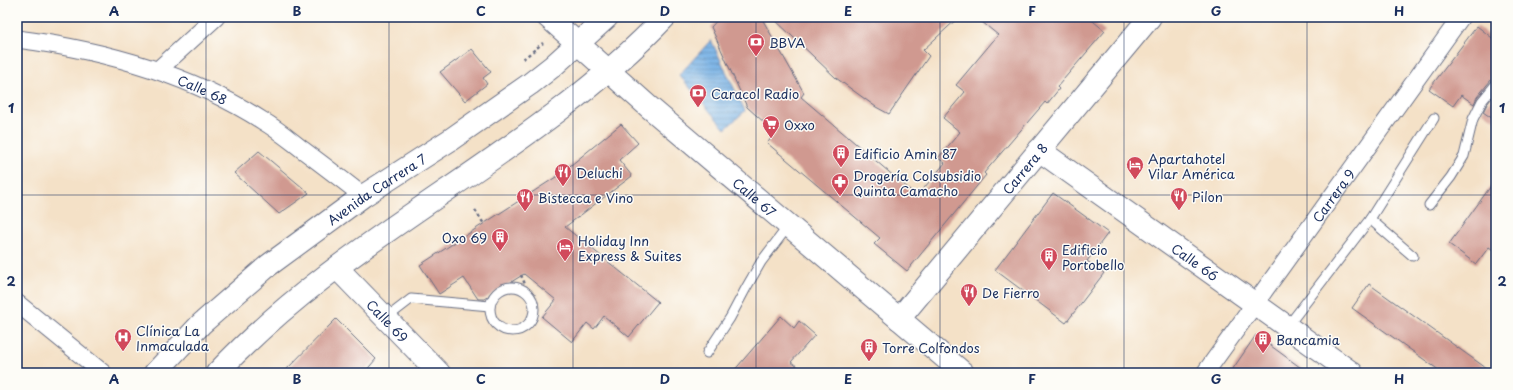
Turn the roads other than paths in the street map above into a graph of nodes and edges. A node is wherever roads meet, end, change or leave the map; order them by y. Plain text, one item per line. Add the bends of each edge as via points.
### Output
1 (216, 17) edge
2 (548, 17) edge
3 (607, 17) edge
4 (665, 17) edge
5 (1461, 17) edge
6 (1147, 18) edge
7 (17, 40) edge
8 (579, 44) junction
9 (158, 70) junction
10 (608, 71) junction
11 (1496, 84) edge
12 (1434, 118) dead end
13 (1039, 150) junction
14 (363, 196) junction
15 (1429, 205) dead end
16 (1370, 219) junction
17 (789, 225) junction
18 (1413, 256) dead end
19 (337, 268) junction
20 (17, 303) edge
21 (1256, 305) junction
22 (490, 306) junction
23 (385, 318) junction
24 (899, 319) junction
25 (1287, 327) junction
26 (707, 353) dead end
27 (103, 373) edge
28 (155, 373) edge
29 (217, 373) edge
30 (439, 373) edge
31 (963, 373) edge
32 (1205, 373) edge
33 (1352, 373) edge

1 - 9 street
2 - 8 main road, Calle 67
3 - 8 main road, Avenida Carrera 7
4 - 10 main road
5 - 21 street, Carrera 9
6 - 13 main road, Carrera 8
7 - 9 street, Calle 68 via 89,52
8 - 10 main road, Calle 67
8 - 14 main road, Avenida Carrera 7 via 530,84
9 - 14 street, Calle 68 via 200,87 264,121
10 - 17 main road, Calle 67
10 - 19 main road via 484,164 418,208
11 - 15 lane via 1482,101 1473,120 1464,156
12 - 16 lane
13 - 21 main road, Calle 66
13 - 24 main road, Carrera 8
14 - 28 main road, Avenida Carrera 7 via 242,286 201,324
16 - 18 lane
16 - 25 lane
17 - 24 main road, Calle 67
17 - 26 lane via 761,262
19 - 23 main road, Calle 69
19 - 29 main road via 296,300
20 - 27 street
21 - 25 main road, Calle 66
21 - 32 street, Carrera 9
22 - 22 lane via 492,299 502,289 516,287 528,294 532,300 533,315 525,326 504,329 493,320
22 - 23 lane via 411,299
23 - 30 main road, Calle 69
24 - 31 main road, Calle 67
25 - 33 main road, Calle 66

